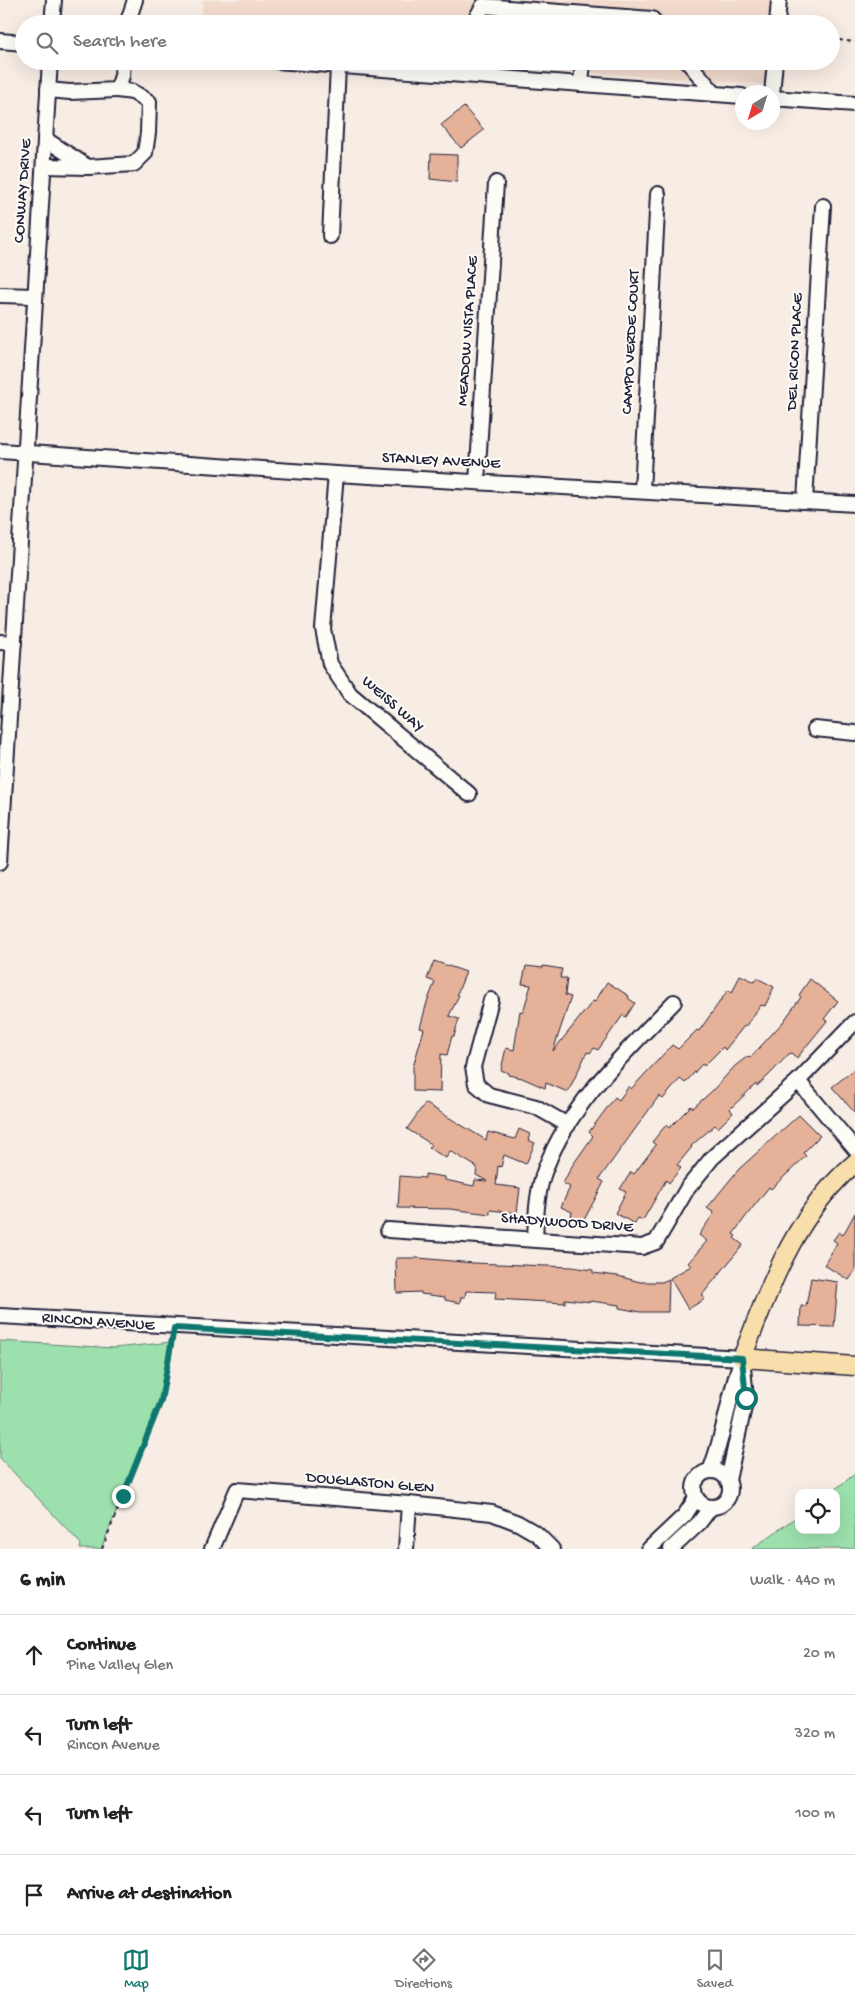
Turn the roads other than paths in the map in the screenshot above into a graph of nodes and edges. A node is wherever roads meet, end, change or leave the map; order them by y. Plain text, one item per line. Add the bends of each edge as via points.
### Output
1 (54, 0) edge
2 (135, 0) edge
3 (779, 0) edge
4 (53, 15) edge
5 (130, 15) edge
6 (477, 15) edge
7 (600, 15) edge
8 (778, 15) edge
9 (0, 41) edge
10 (15, 42) edge
11 (49, 70) edge
12 (122, 70) edge
13 (346, 70) edge
14 (402, 70) edge
15 (469, 70) edge
16 (582, 70) edge
17 (695, 70) edge
18 (774, 70) edge
19 (469, 76) junction
20 (582, 84) junction
21 (773, 85) edge
22 (48, 90) junction
23 (117, 90) junction
24 (715, 94) junction
25 (735, 95) edge
26 (780, 99) edge
27 (855, 104) edge
28 (45, 139) junction
29 (44, 166) junction
30 (88, 167) junction
31 (496, 183) dead end
32 (658, 194) dead end
33 (822, 206) dead end
34 (330, 236) dead end
35 (0, 295) edge
36 (34, 296) junction
37 (0, 451) edge
38 (26, 452) junction
39 (336, 474) junction
40 (477, 482) junction
41 (642, 491) junction
42 (805, 501) junction
43 (855, 504) edge
44 (7, 642) edge
45 (814, 729) dead end
46 (855, 733) edge
47 (469, 794) dead end
48 (0, 862) edge
49 (492, 1000) dead end
50 (674, 1002) dead end
51 (855, 1022) edge
52 (798, 1080) junction
53 (568, 1125) junction
54 (855, 1149) edge
55 (855, 1164) edge
56 (388, 1230) dead end
57 (534, 1239) junction
58 (0, 1316) edge
59 (742, 1358) junction
60 (855, 1366) edge
61 (710, 1471) junction
62 (728, 1480) junction
63 (696, 1498) junction
64 (409, 1504) junction
65 (711, 1507) junction
66 (212, 1549) edge
67 (406, 1549) edge
68 (552, 1549) edge
69 (649, 1549) edge
70 (671, 1549) edge

1 - 4 street
2 - 5 street
3 - 8 street
6 - 7 street via 484,6
9 - 10 street
11 - 22 street, CONWAY DRIVE
12 - 23 street
13 - 34 street
14 - 19 street
15 - 19 street
16 - 20 street
17 - 24 street
18 - 21 street
19 - 20 street
20 - 24 street
22 - 23 street
22 - 28 street, CONWAY DRIVE
23 - 30 street via 133,92 149,102 145,153 134,164
24 - 25 street
26 - 27 street
28 - 29 street, CONWAY DRIVE
28 - 30 street
29 - 30 street
29 - 36 street, CONWAY DRIVE
31 - 40 street, MEADOW VISTA PLACE
32 - 41 street, CAMPO VERDE COURT
33 - 42 street, DEL RICON PLACE
35 - 36 street
36 - 38 street, CONWAY DRIVE
37 - 38 street, STANLEY AVENUE
38 - 39 street, STANLEY AVENUE
38 - 44 street, CONWAY DRIVE
39 - 40 street, STANLEY AVENUE
39 - 47 street, WEISS WAY via 322,629 330,664 350,694
40 - 41 street, STANLEY AVENUE
41 - 42 street, STANLEY AVENUE
42 - 43 street, STANLEY AVENUE
44 - 48 street, CONWAY DRIVE
45 - 46 street
49 - 53 street via 473,1067 476,1084 489,1095 536,1107
50 - 53 street via 606,1072
51 - 52 street, SHADYWOOD DRIVE
52 - 54 street
52 - 57 street, SHADYWOOD DRIVE via 712,1158 687,1189 656,1242 642,1247
53 - 57 street via 545,1169
55 - 59 main road via 843,1173 804,1220 775,1273
56 - 57 street, SHADYWOOD DRIVE
58 - 59 street, RINCON AVENUE
59 - 60 main road, RINCON AVENUE
59 - 61 street
59 - 62 street via 746,1398
61 - 62 street via 720,1472
61 - 63 street via 695,1481
62 - 65 street via 729,1496 722,1504
63 - 65 street
63 - 69 street via 685,1515
64 - 66 street, DOUGLASTON GLEN via 237,1490
64 - 67 street
64 - 68 street, DOUGLASTON GLEN via 492,1513 518,1522
65 - 70 street

